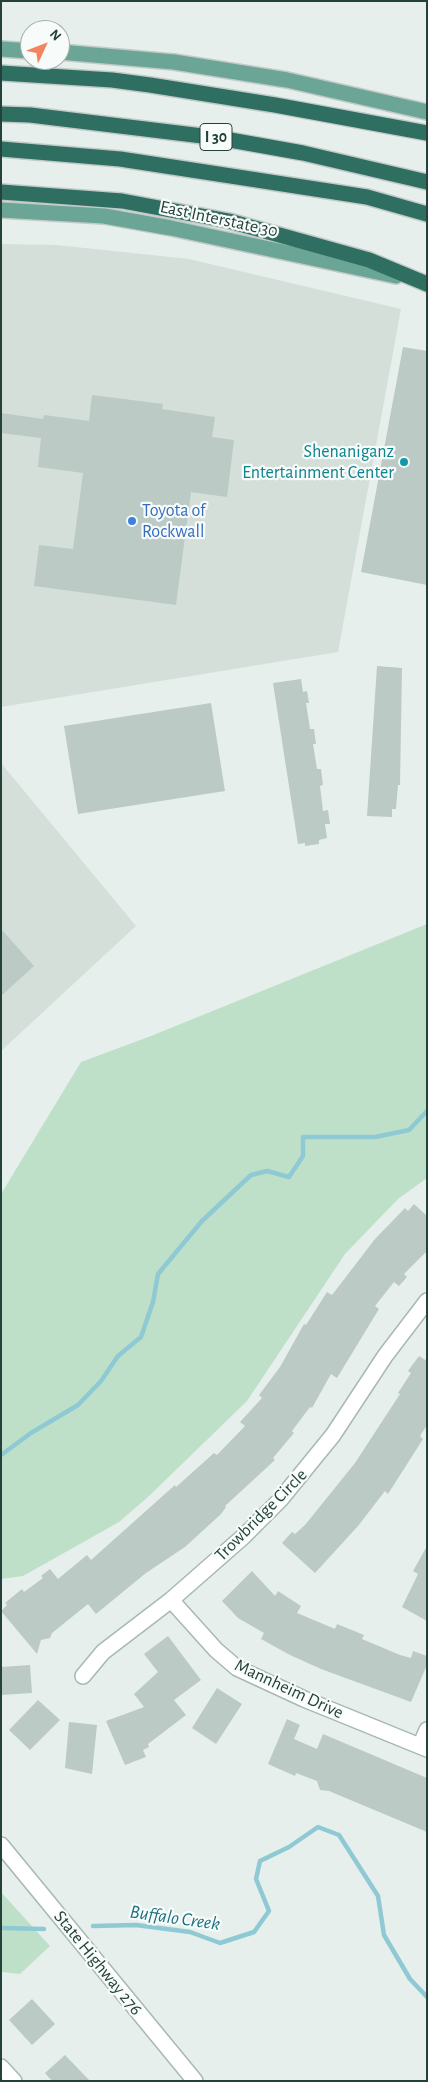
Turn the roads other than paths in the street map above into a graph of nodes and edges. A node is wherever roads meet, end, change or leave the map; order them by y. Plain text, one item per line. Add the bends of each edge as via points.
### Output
1 (1, 49) edge
2 (20, 50) edge
3 (70, 53) edge
4 (1, 73) edge
5 (427, 112) edge
6 (1, 114) edge
7 (427, 134) edge
8 (1, 149) edge
9 (427, 182) edge
10 (1, 192) edge
11 (1, 210) edge
12 (427, 214) edge
13 (427, 284) edge
14 (427, 1302) edge
15 (171, 1600) junction
16 (83, 1676) dead end
17 (427, 1730) edge
18 (423, 1748) edge
19 (1, 1845) edge
20 (1, 2067) edge
21 (14, 2081) edge
22 (195, 2081) edge

1 - 2 main road
3 - 5 main road via 174,62 287,80
4 - 7 highway via 141,84
6 - 9 highway, I 30 via 30,114 219,138 303,152
8 - 12 highway, I 30 via 120,159 367,197
10 - 13 highway via 122,201 228,221 369,260
11 - 13 main road, East Interstate 30 via 104,216
14 - 15 street, Trowbridge Circle via 384,1356 333,1435 280,1500
15 - 16 street, Trowbridge Circle via 103,1652
15 - 18 street, Mannheim Drive via 216,1650 238,1668
17 - 18 street
19 - 22 street, State Highway 276
20 - 21 street

